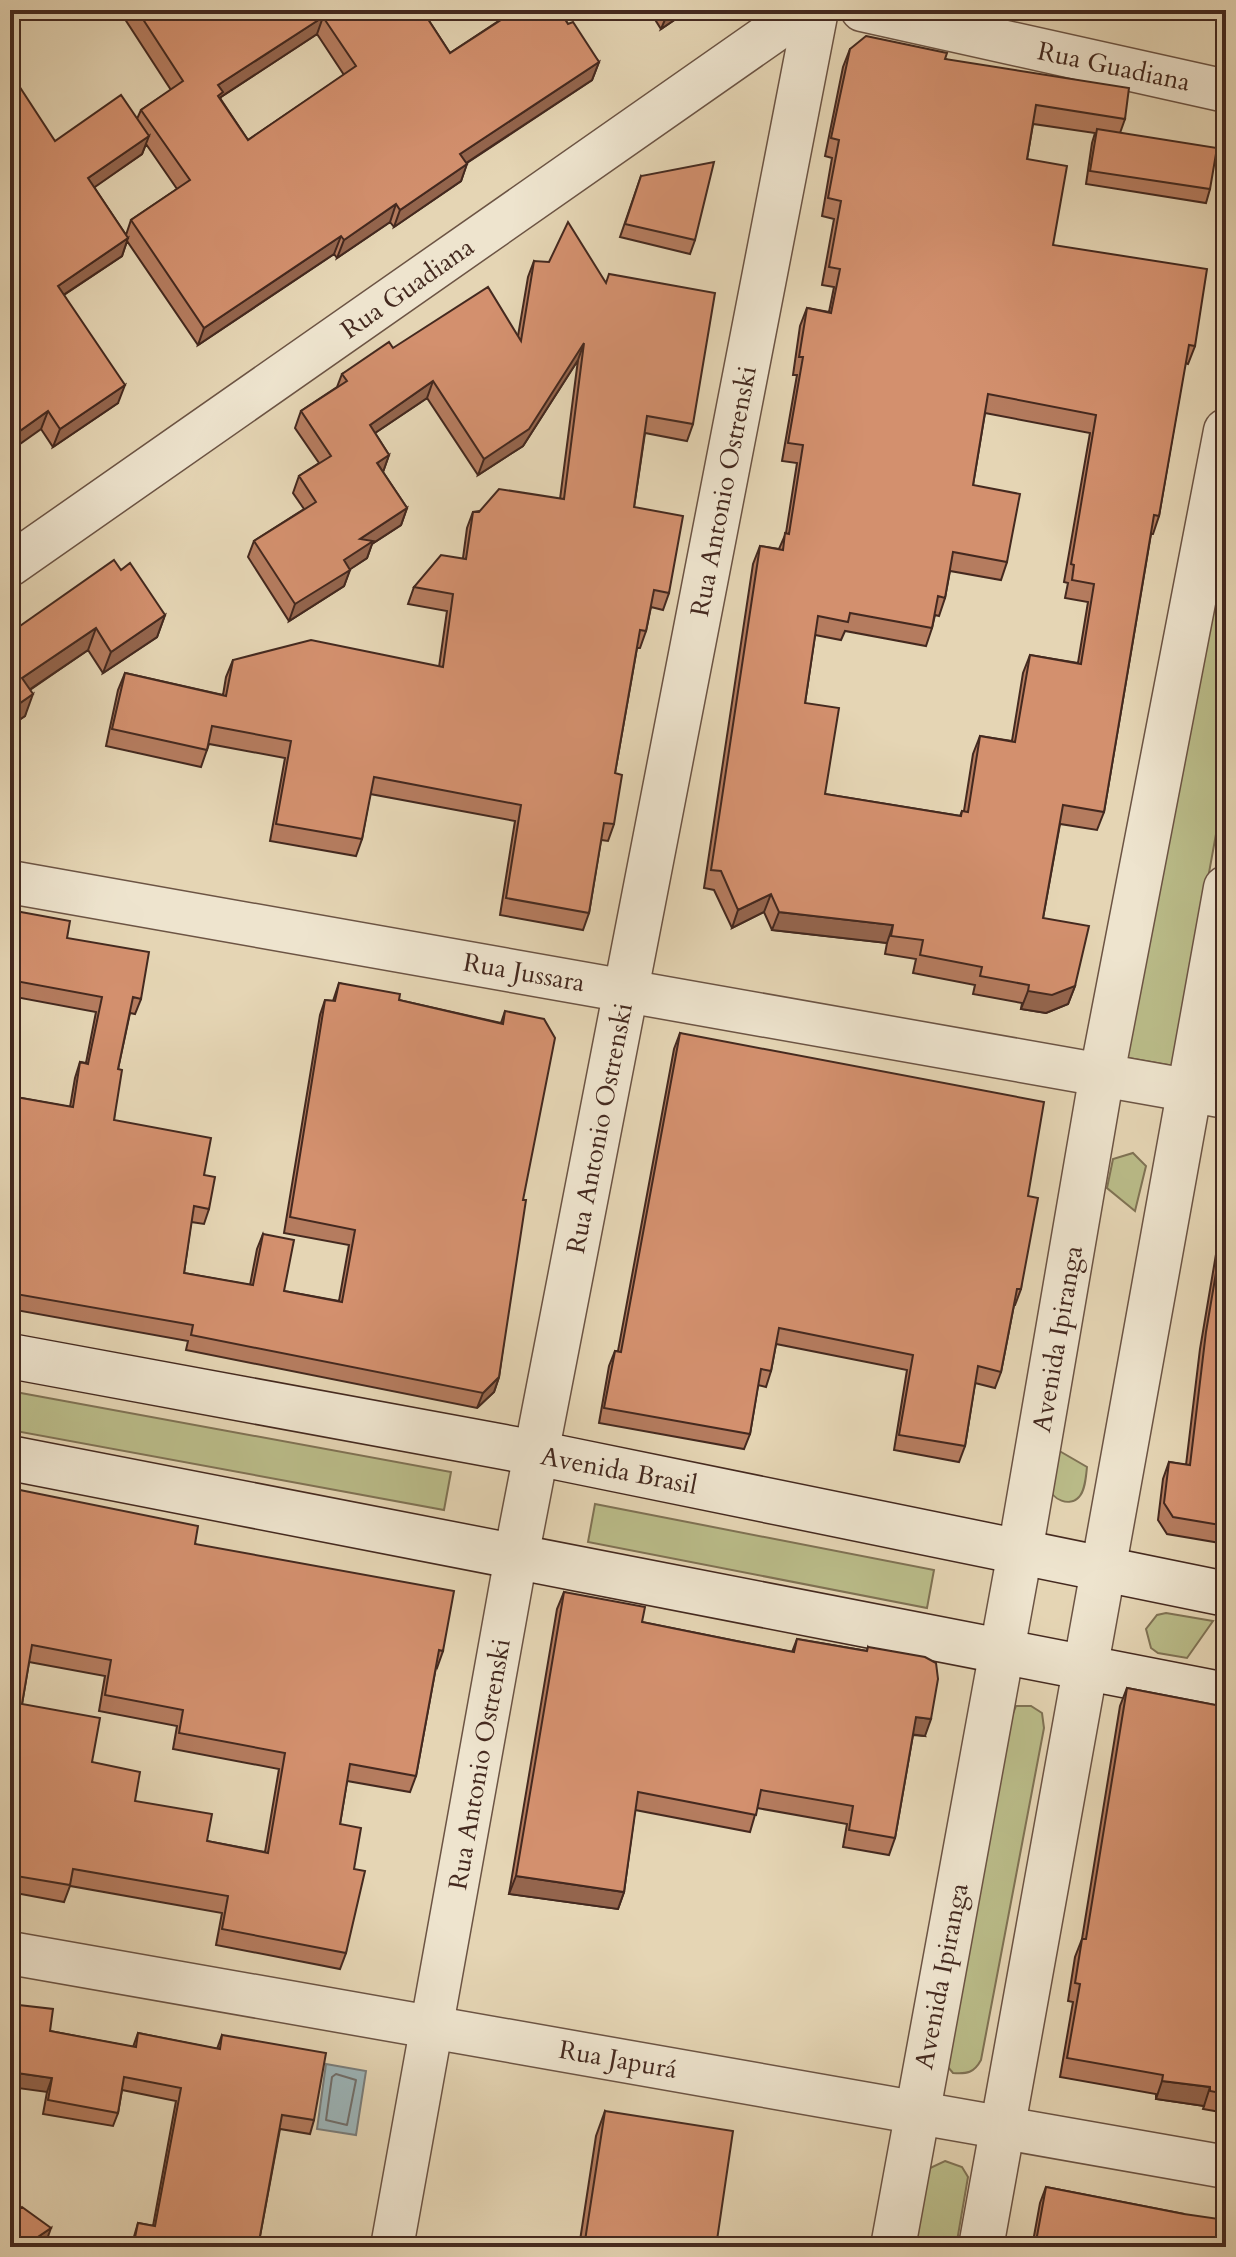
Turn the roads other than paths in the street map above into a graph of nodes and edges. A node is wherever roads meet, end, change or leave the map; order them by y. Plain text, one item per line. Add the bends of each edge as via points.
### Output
1 (804, 10) edge
2 (816, 10) edge
3 (862, 10) edge
4 (1226, 91) edge
5 (1226, 431) edge
6 (10, 565) edge
7 (10, 882) edge
8 (1226, 888) edge
9 (626, 990) junction
10 (1102, 1074) junction
11 (1206, 1093) edge
12 (10, 1356) edge
13 (536, 1453) junction
14 (10, 1458) edge
15 (1020, 1552) junction
16 (516, 1557) junction
17 (1102, 1569) junction
18 (1226, 1594) edge
19 (1002, 1651) junction
20 (1085, 1667) junction
21 (1226, 1695) edge
22 (10, 1953) edge
23 (432, 2027) junction
24 (916, 2111) junction
25 (1003, 2126) junction
26 (1226, 2167) edge
27 (392, 2247) edge
28 (893, 2247) edge
29 (981, 2247) edge

1 - 6 street, Rua Guadiana
2 - 9 street, Rua Antonio Ostrenski
3 - 4 street, Rua Guadiana
5 - 10 street, Avenida Ipiranga
7 - 9 street, Rua Jussara
8 - 11 street
9 - 10 street, Rua Jussara
9 - 13 street, Rua Antonio Ostrenski
10 - 11 street, Rua Jussara
10 - 15 street, Avenida Ipiranga
11 - 17 street
12 - 13 street, Avenida Brasil
13 - 15 street, Avenida Brasil
13 - 16 street, Rua Antonio Ostrenski
14 - 16 street
15 - 17 street, Avenida Brasil
15 - 19 street, Avenida Ipiranga
16 - 19 street
16 - 23 street, Rua Antonio Ostrenski
17 - 18 street, Avenida Brasil
17 - 20 street
19 - 20 street
19 - 24 street, Avenida Ipiranga
20 - 21 street
20 - 25 street
22 - 23 street, Rua Japurá
23 - 24 street, Rua Japurá
23 - 27 street, Rua Antonio Ostrenski
24 - 25 street, Rua Japurá
24 - 28 street, Avenida Ipiranga
25 - 26 street, Rua Japurá
25 - 29 street

